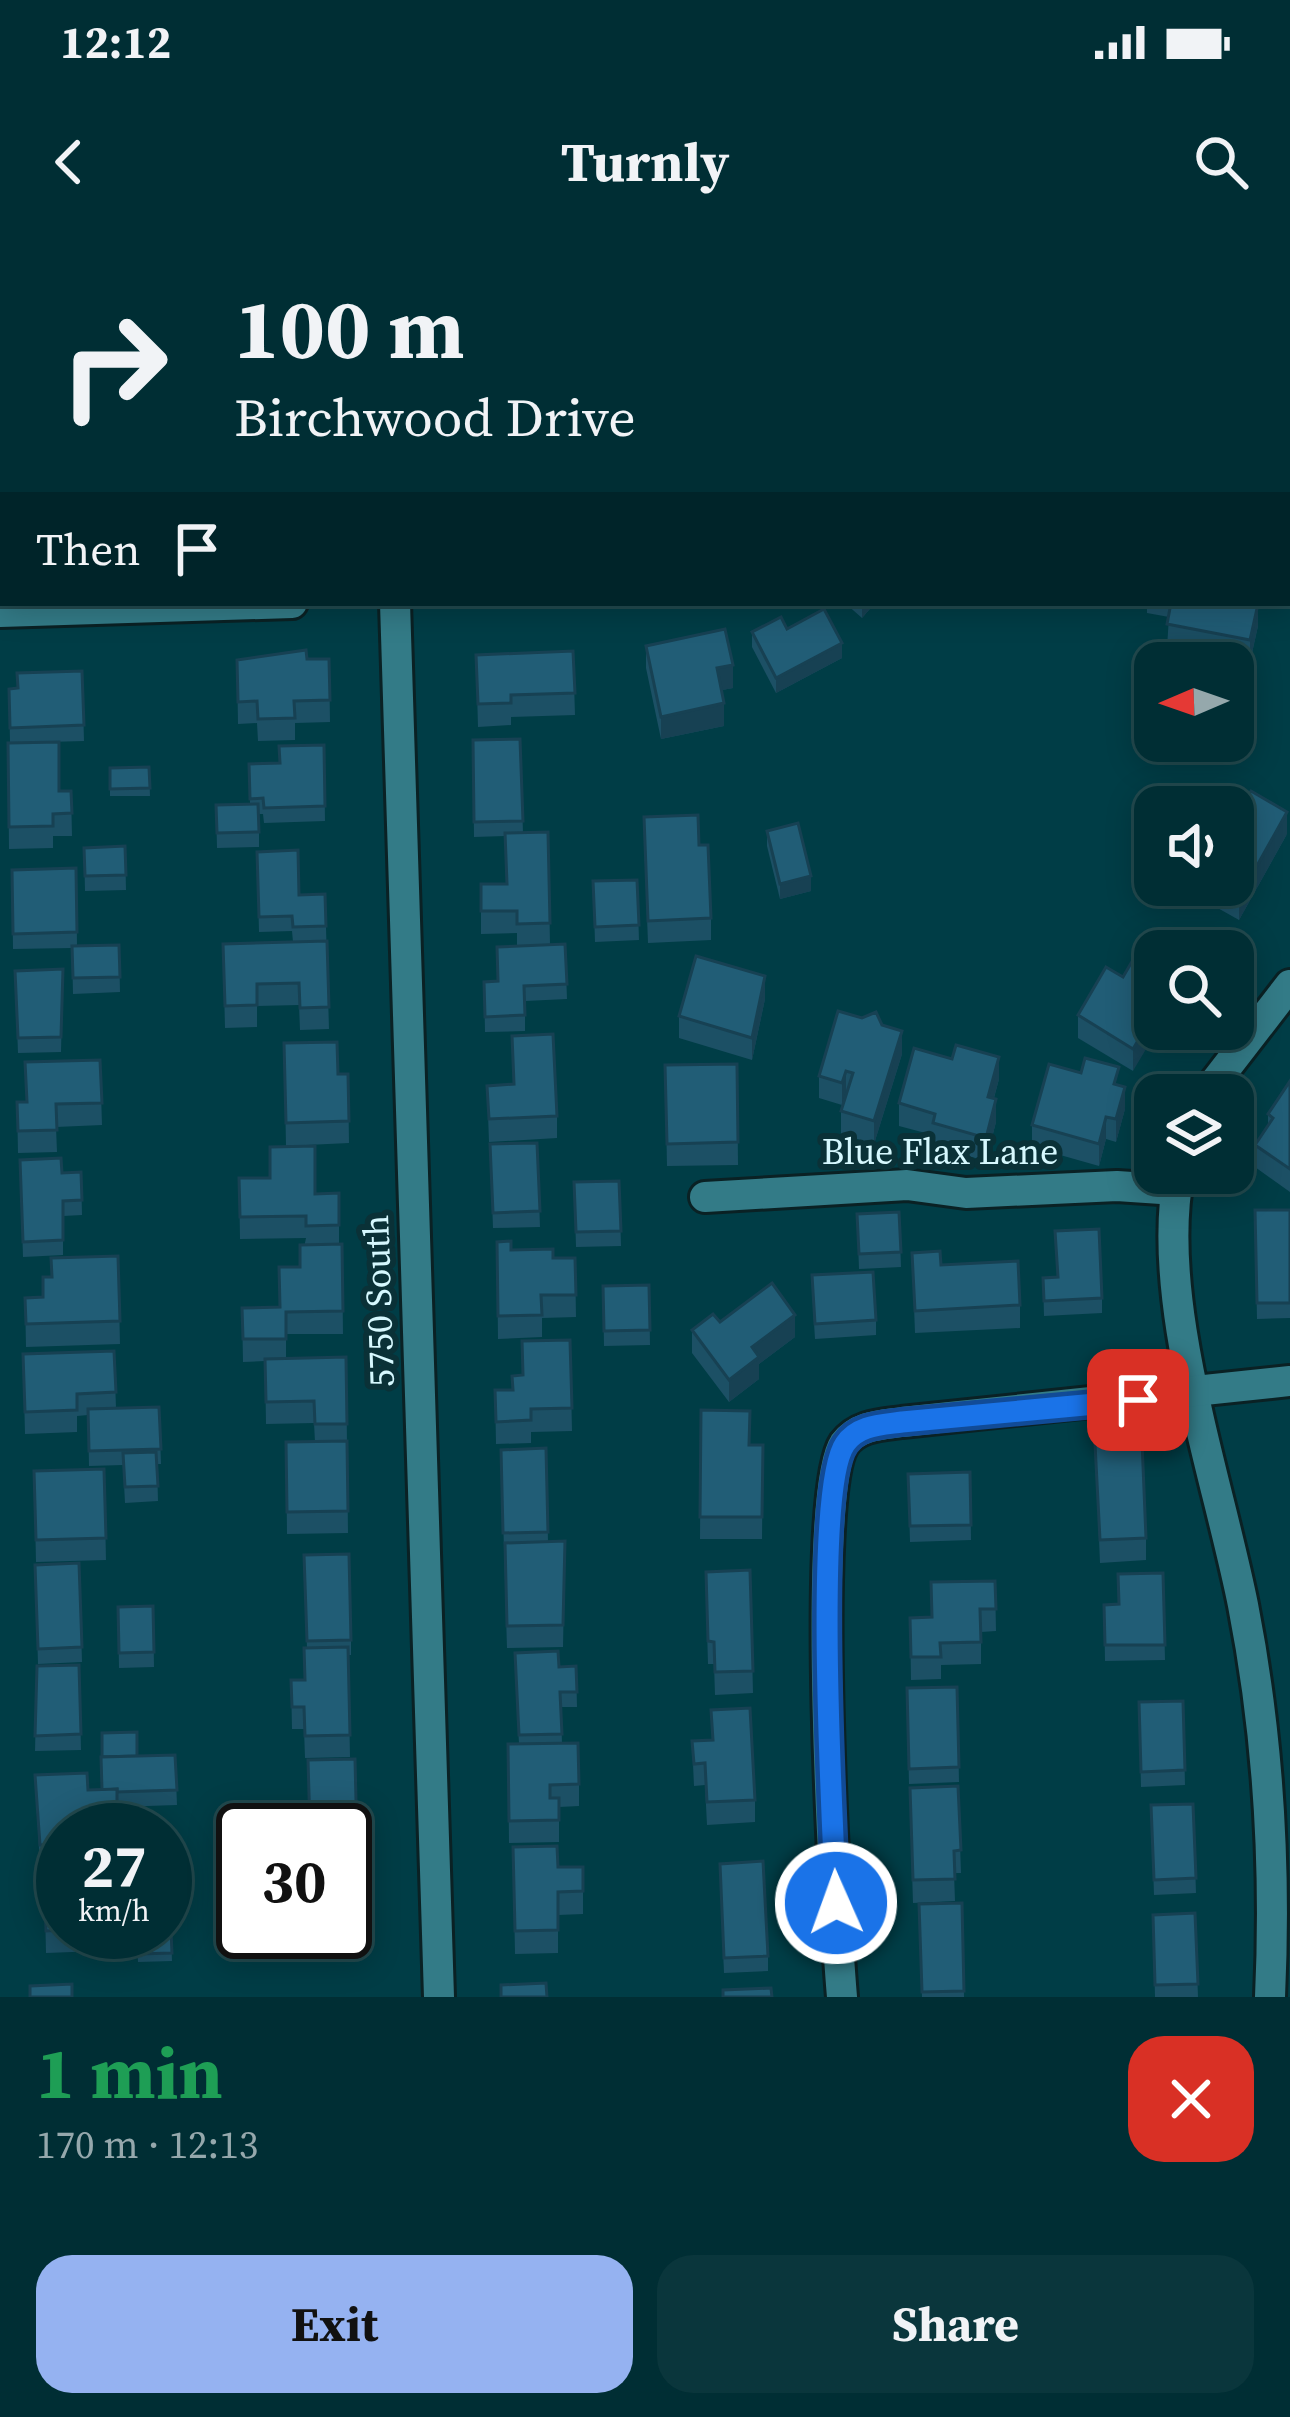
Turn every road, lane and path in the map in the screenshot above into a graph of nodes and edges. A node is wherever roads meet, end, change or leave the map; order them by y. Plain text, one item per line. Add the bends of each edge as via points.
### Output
1 (195, 606) edge
2 (395, 606) edge
3 (0, 612) edge
4 (1290, 985) edge
5 (1221, 1074) edge
6 (1134, 1185) edge
7 (1177, 1194) edge
8 (705, 1197) dead end
9 (1290, 1381) edge
10 (1194, 1393) junction
11 (440, 1997) edge
12 (842, 1997) edge
13 (1270, 1997) edge

1 - 3 street
2 - 11 street, 5750 South
4 - 5 street
6 - 8 street, Blue Flax Lane via 966,1193 907,1185
7 - 10 street via 1176,1268
9 - 10 street
10 - 12 street via 902,1422 868,1427 846,1441 832,1486 829,1613
10 - 13 street via 1244,1613 1266,1769

